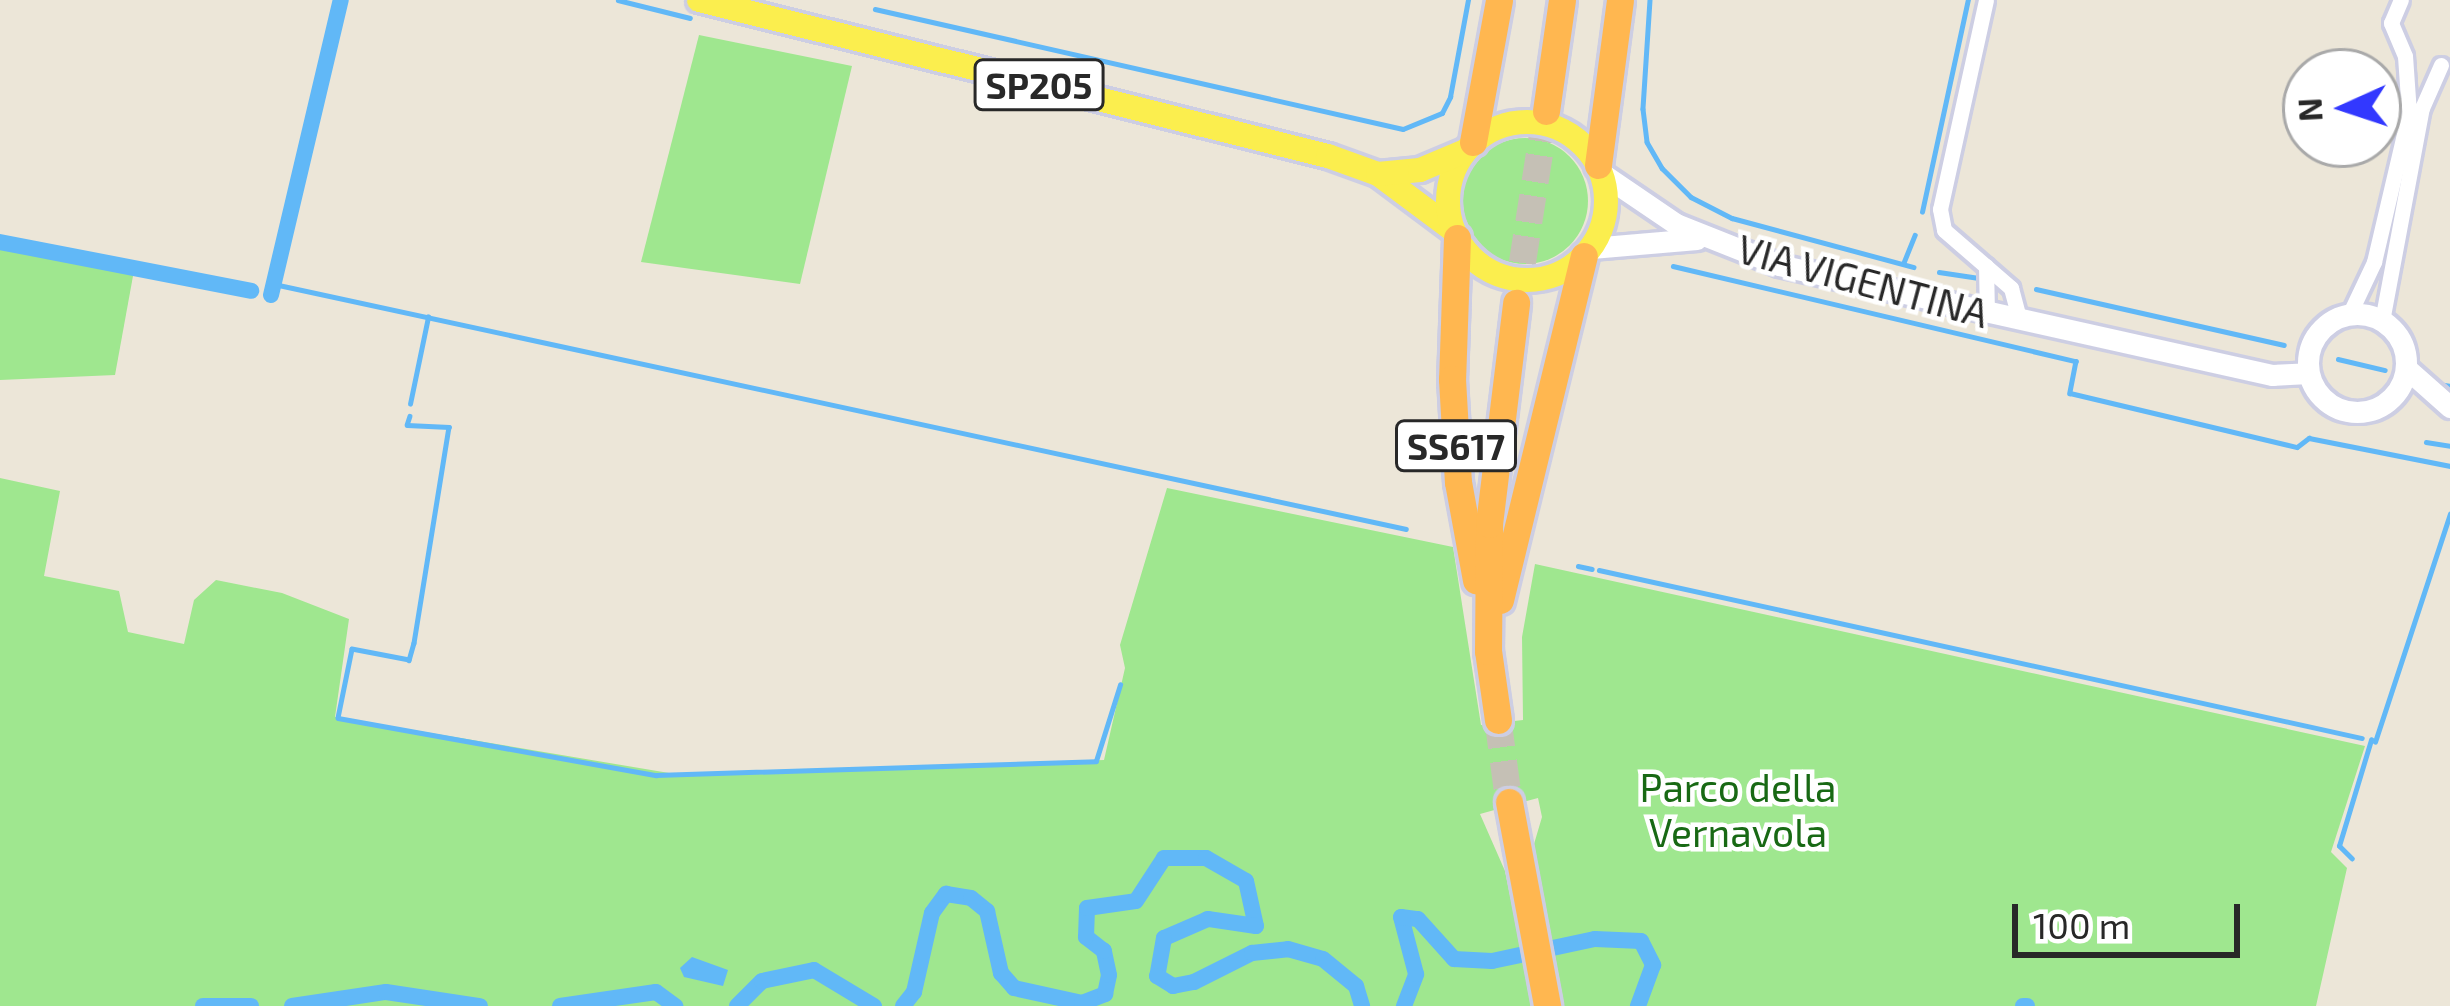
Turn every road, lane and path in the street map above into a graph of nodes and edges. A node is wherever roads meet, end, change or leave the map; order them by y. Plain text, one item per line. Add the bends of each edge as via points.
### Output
1 (700, 0) edge
2 (1499, 0) edge
3 (1562, 0) edge
4 (1620, 0) edge
5 (1986, 0) edge
6 (2401, 0) edge
7 (2405, 56) junction
8 (2446, 63) edge
9 (1546, 111) tunnel mouth
10 (1469, 147) junction
11 (1600, 169) junction
12 (1378, 174) junction
13 (1455, 234) junction
14 (1706, 239) junction
15 (1588, 252) junction
16 (1982, 258) junction
17 (1516, 303) tunnel mouth
18 (1987, 313) junction
19 (2349, 314) junction
20 (2020, 321) junction
21 (2382, 321) junction
22 (2406, 368) junction
23 (2308, 373) junction
24 (2395, 395) junction
25 (2450, 411) edge
26 (1488, 651) junction
27 (1498, 719) tunnel mouth
28 (1509, 802) tunnel mouth
29 (1547, 1006) edge

1 - 12 main road, VIA VIGENTINA / SP205
2 - 10 highway
3 - 9 highway
4 - 11 highway
5 - 16 street, VIA VIGENTINA via 1940,209 1944,230
6 - 7 street via 2392,23
7 - 8 street
7 - 19 street via 2409,113 2374,262
8 - 21 street via 2422,108
10 - 11 main road, VIA VIGENTINA / SP205 via 1503,125 1551,125
10 - 12 main road, VIA VIGENTINA / SP205 via 1420,170
10 - 13 main road via 1448,193
11 - 14 street, VIA VIGENTINA
11 - 15 main road via 1606,211
12 - 13 main road, VIA VIGENTINA / SP205
13 - 15 main road, VIA VIGENTINA / SP205 via 1477,263 1512,279 1553,276
13 - 26 highway, SS617 via 1458,482
14 - 15 street, VIA VIGENTINA via 1654,237
14 - 18 street, VIA VIGENTINA via 1779,265
15 - 26 highway, SS617
16 - 18 street via 1991,277
16 - 20 street, VIA VIGENTINA via 2011,288
17 - 26 highway, SS617 via 1489,524
18 - 20 street, VIA VIGENTINA
19 - 21 street
19 - 23 street via 2312,342
20 - 23 street, VIA VIGENTINA via 2272,375
21 - 22 street via 2401,341
22 - 24 street
22 - 25 street
23 - 24 street via 2324,400 2353,413
24 - 25 street
26 - 27 highway, SS617
28 - 29 highway

